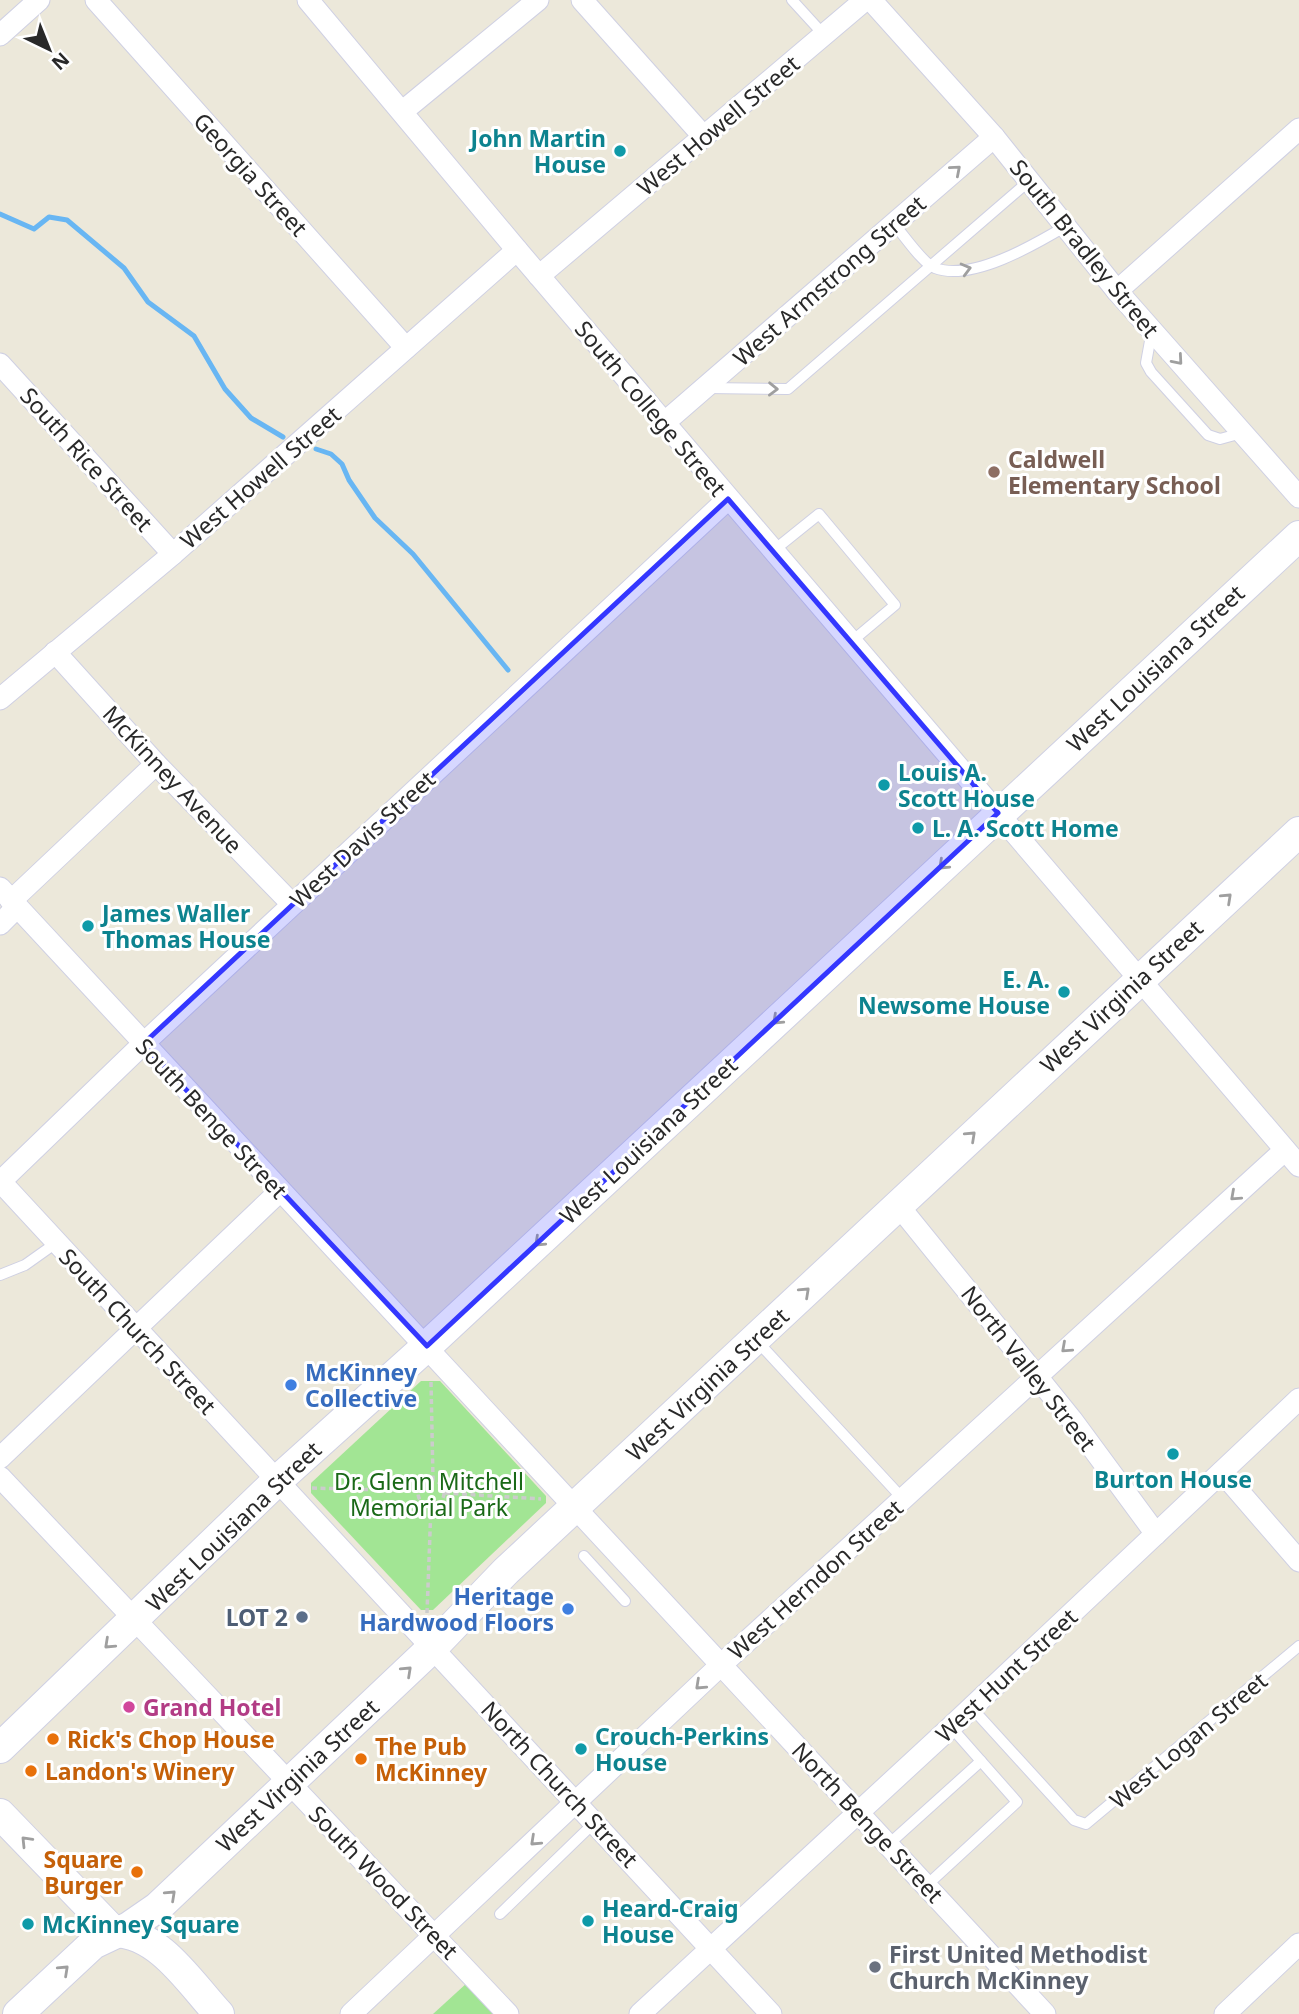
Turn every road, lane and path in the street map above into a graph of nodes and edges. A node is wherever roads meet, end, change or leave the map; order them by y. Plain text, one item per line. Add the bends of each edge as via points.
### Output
1 (39, 0) edge
2 (96, 0) edge
3 (308, 0) edge
4 (538, 0) edge
5 (792, 0) edge
6 (865, 0) edge
7 (870, 0) edge
8 (584, 1) edge
9 (0, 35) edge
10 (824, 35) junction
11 (403, 111) junction
12 (1299, 128) edge
13 (705, 137) junction
14 (995, 137) junction
15 (1029, 181) junction
16 (894, 224) junction
17 (1066, 226) junction
18 (517, 250) junction
19 (932, 267) junction
20 (539, 276) junction
21 (1117, 291) junction
22 (1152, 330) junction
23 (406, 348) junction
24 (0, 364) edge
25 (705, 388) junction
26 (664, 423) junction
27 (1242, 433) junction
28 (1299, 497) edge
29 (728, 499) junction
30 (1299, 536) edge
31 (773, 551) junction
32 (173, 554) junction
33 (851, 642) junction
34 (55, 652) junction
35 (0, 699) edge
36 (156, 764) junction
37 (998, 813) junction
38 (1299, 832) edge
39 (9, 899) edge
40 (292, 904) junction
41 (0, 924) edge
42 (1140, 978) junction
43 (142, 1044) junction
44 (1292, 1158) edge
45 (0, 1182) edge
46 (280, 1191) junction
47 (898, 1205) junction
48 (57, 1243) junction
49 (0, 1275) edge
50 (135, 1329) junction
51 (755, 1339) junction
52 (429, 1358) junction
53 (1036, 1375) junction
54 (1299, 1399) edge
55 (0, 1458) edge
56 (1222, 1472) junction
57 (0, 1477) edge
58 (433, 1480) junction
59 (290, 1484) junction
60 (418, 1491) junction
61 (445, 1493) junction
62 (903, 1499) junction
63 (565, 1503) junction
64 (431, 1506) junction
65 (1156, 1534) junction
66 (584, 1556) dead end
67 (1299, 1561) edge
68 (616, 1571) junction
69 (625, 1601) dead end
70 (427, 1615) dead end
71 (134, 1621) junction
72 (1299, 1646) edge
73 (433, 1647) junction
74 (722, 1664) junction
75 (971, 1707) junction
76 (951, 1727) junction
77 (0, 1748) edge
78 (981, 1761) junction
79 (289, 1784) junction
80 (577, 1801) junction
81 (859, 1811) junction
82 (0, 1814) edge
83 (596, 1822) junction
84 (890, 1843) junction
85 (927, 1885) junction
86 (500, 1914) dead end
87 (114, 1932) junction
88 (435, 1935) junction
89 (1299, 1944) edge
90 (710, 1948) junction
91 (1237, 2010) edge
92 (18, 2014) edge
93 (219, 2014) edge
94 (351, 2014) edge
95 (508, 2014) edge
96 (640, 2014) edge
97 (771, 2014) edge
98 (1045, 2014) edge

1 - 9 street
2 - 23 street, Georgia Street
3 - 11 street, South College Street
4 - 11 street
5 - 10 lane
6 - 10 street, West Howell Street
7 - 14 street, South Bradley Street
8 - 13 street
10 - 13 street, West Howell Street
11 - 18 street, South College Street
12 - 21 street
13 - 20 street, West Howell Street
14 - 15 street, South Bradley Street
16 -> 14 street, West Armstrong Street
15 - 17 street, South Bradley Street
15 - 19 lane
16 - 19 lane
16 - 25 street, West Armstrong Street
19 -> 17 lane via 958,273 1029,248
17 - 21 street, South Bradley Street
18 - 20 street, South College Street
18 - 23 street, West Howell Street
25 -> 19 lane via 788,389
20 - 26 street, South College Street
21 - 22 street, South Bradley Street
22 -> 27 street, South Bradley Street
22 - 27 lane via 1146,363 1151,372 1208,435 1220,439
23 - 32 street, West Howell Street
24 - 32 street, South Rice Street
25 - 26 street, West Armstrong Street
26 - 29 street, South College Street
27 - 28 street, South Bradley Street
29 - 31 street, South College Street
29 - 40 street, West Davis Street
30 - 37 main road, West Louisiana Street
31 - 33 street, South College Street
31 - 33 lane via 819,514 895,605
32 - 34 street, West Howell Street
33 - 37 street, South College Street
34 - 35 street, West Howell Street
34 - 36 street, McKinney Avenue
36 - 39 street
36 - 40 street, McKinney Avenue
37 - 42 street, South College Street
37 -> 52 main road, West Louisiana Street
42 -> 38 main road, West Virginia Street
39 - 41 street
39 - 43 street, South Benge Street
40 - 43 street, West Davis Street
42 - 44 street, South College Street
47 -> 42 main road, West Virginia Street
43 - 45 street, West Davis Street
43 - 46 street, South Benge Street
44 -> 53 street, West Herndon Street
45 - 48 street, South Church Street
46 - 50 street
46 - 52 street, South Benge Street
51 -> 47 main road, West Virginia Street
47 - 53 street, North Valley Street
48 - 49 lane via 25,1265
48 - 50 street, South Church Street
50 - 55 street
50 - 59 street, South Church Street
51 - 62 lane
51 - 63 main road, West Virginia Street
52 - 58 path
52 - 59 main road, West Louisiana Street
52 - 63 street, South Benge Street
53 - 62 street, West Herndon Street
53 - 65 street, North Valley Street
54 - 56 street, West Hunt Street
56 - 65 street, West Hunt Street
56 - 67 street
57 - 71 street, South Wood Street
58 - 60 path
58 - 61 path
59 - 60 path
59 - 71 main road, West Louisiana Street
59 - 73 street, South Church Street
60 - 64 path via 423,1503
61 - 63 path
61 - 64 path via 439,1504
62 - 74 street, West Herndon Street
63 - 68 street, North Benge Street
63 - 73 main road, West Virginia Street
64 - 70 path
65 - 75 street, West Hunt Street
66 - 68 lane
68 - 69 lane
68 - 74 street, North Benge Street
71 -> 77 main road, West Louisiana Street
71 - 79 street, South Wood Street
72 - 75 lane, West Logan Street via 1092,1821 1081,1824
79 -> 73 main road, West Virginia Street
73 - 80 street, North Church Street
74 -> 80 street, West Herndon Street
74 - 81 street, North Benge Street
75 - 76 street, West Hunt Street
76 - 78 lane
76 - 81 street, West Hunt Street
78 - 84 lane
78 - 85 lane via 1017,1802
87 -> 79 main road, West Virginia Street via 158,1907
79 - 88 street, South Wood Street
80 - 83 street, North Church Street
80 -> 88 street, West Herndon Street
81 - 84 street, North Benge Street
81 - 90 street, West Hunt Street
87 -> 82 main road
83 - 86 lane
83 - 90 street, North Church Street
84 - 85 street, North Benge Street
85 - 98 street, North Benge Street
92 -> 87 main road, West Virginia Street via 84,1952
87 - 93 main road via 136,1934 154,1945
88 - 94 street, West Herndon Street
88 - 95 street, South Wood Street
89 - 91 street
90 - 96 street, West Hunt Street
90 - 97 street, North Church Street

